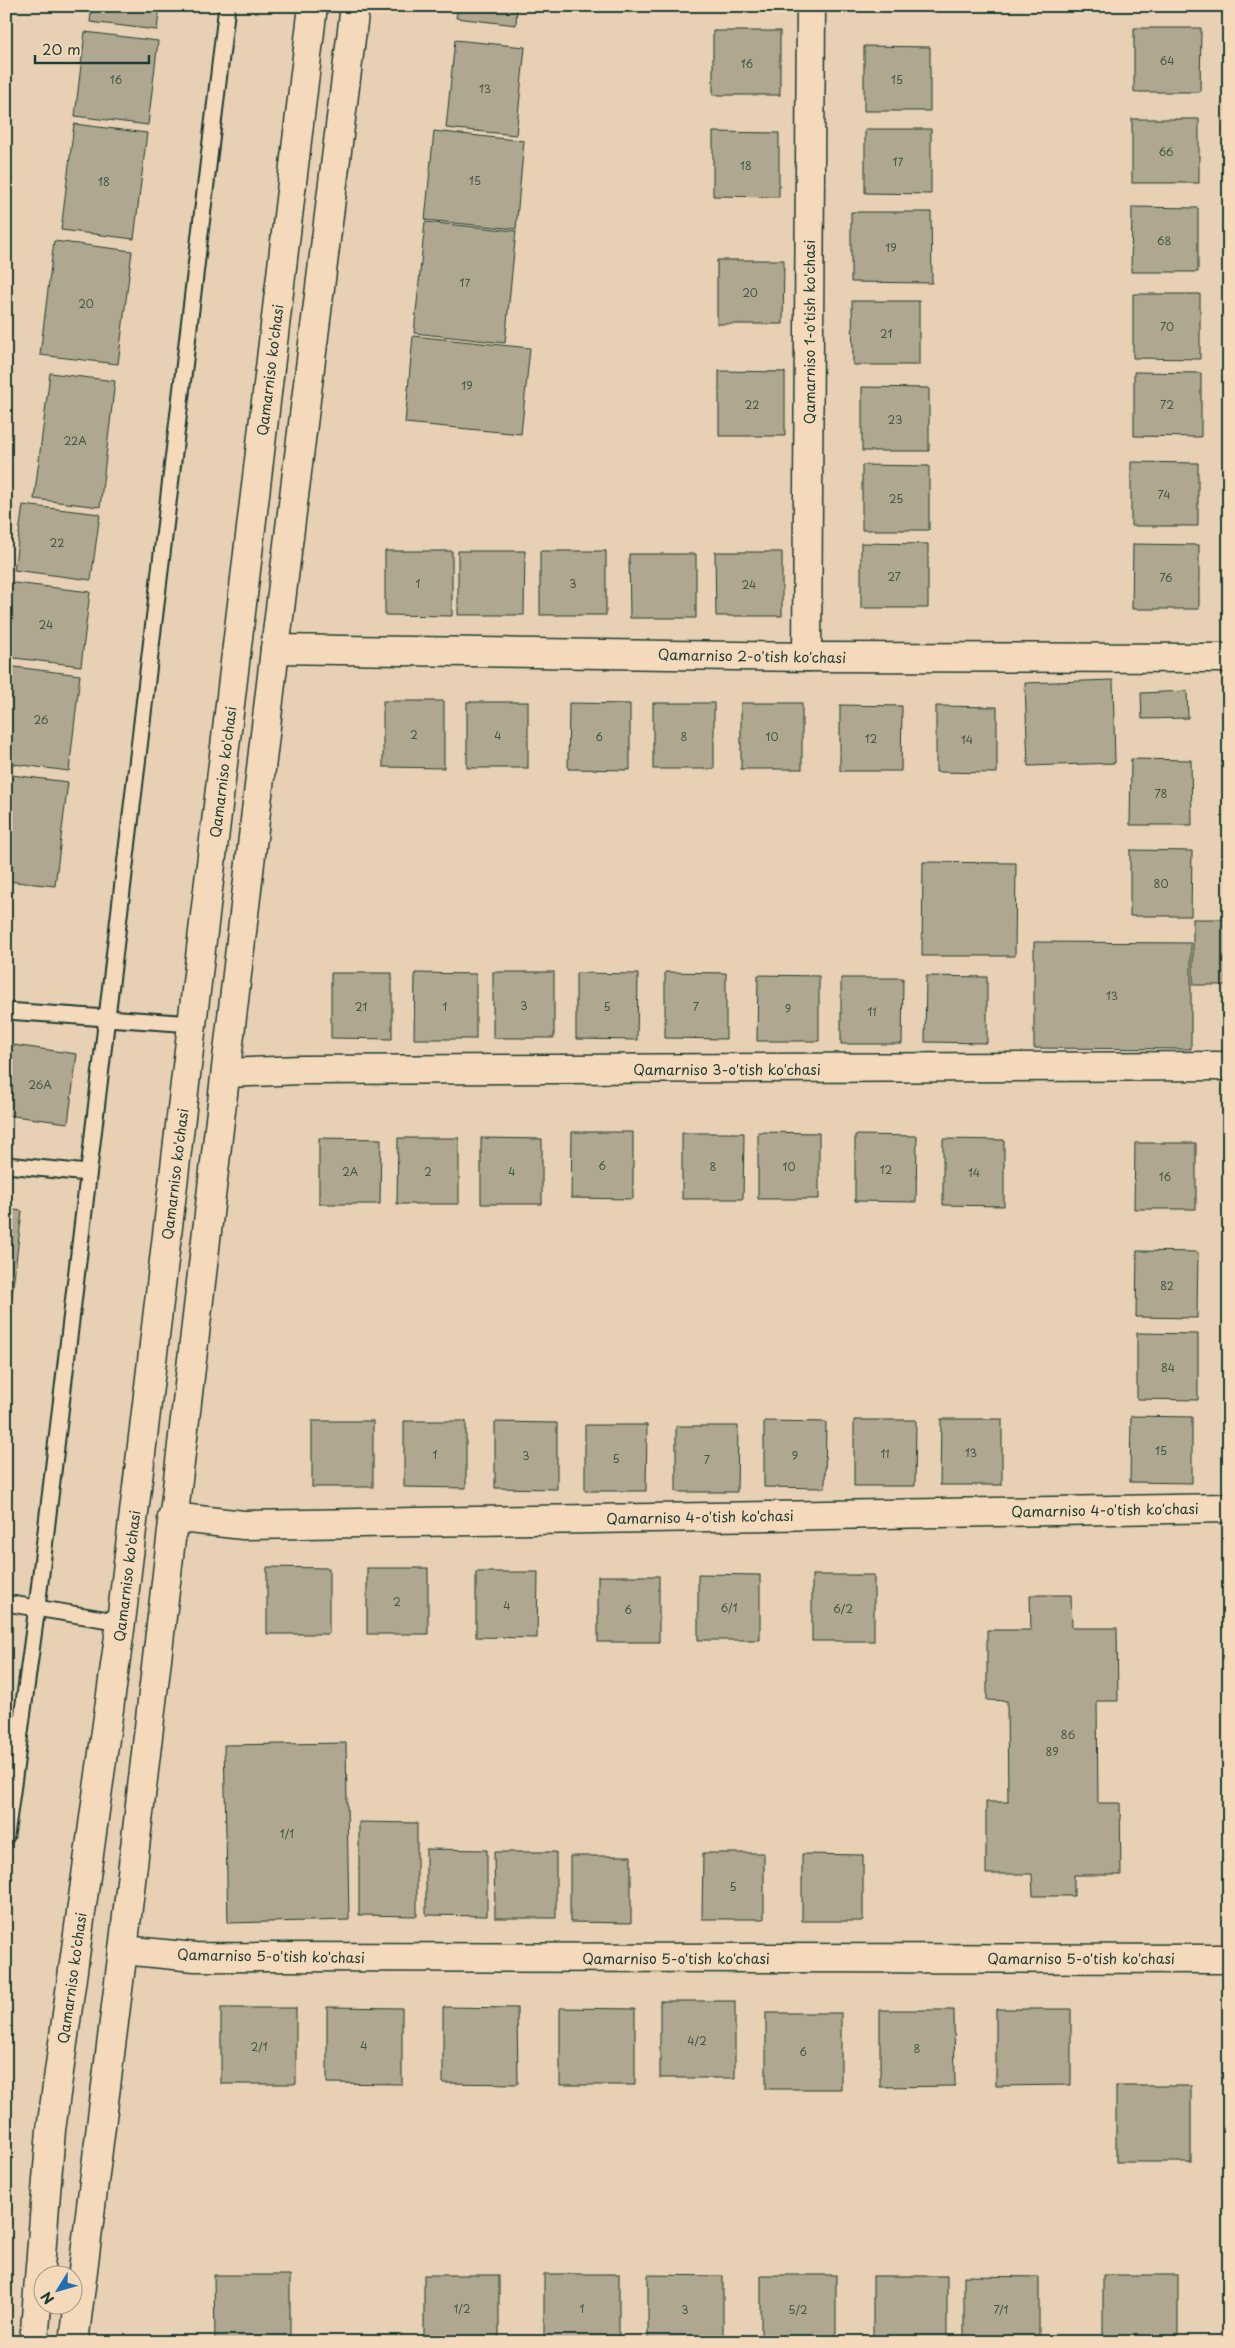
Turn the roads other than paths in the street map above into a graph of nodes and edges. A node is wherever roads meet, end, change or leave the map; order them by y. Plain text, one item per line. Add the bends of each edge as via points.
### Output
1 (227, 6) edge
2 (313, 6) edge
3 (355, 6) edge
4 (811, 6) edge
5 (275, 649) junction
6 (807, 657) junction
7 (1229, 658) edge
8 (6, 1011) edge
9 (106, 1019) junction
10 (194, 1024) junction
11 (1229, 1066) edge
12 (226, 1074) junction
13 (6, 1165) edge
14 (88, 1173) junction
15 (1229, 1508) edge
16 (172, 1517) junction
17 (6, 1603) edge
18 (37, 1607) junction
19 (121, 1622) junction
20 (6, 1836) edge
21 (123, 1950) junction
22 (1229, 1959) edge
23 (34, 2342) edge
24 (74, 2342) edge

1 - 9 lane
2 - 10 street, Qamarniso ko'chasi
3 - 5 street
4 - 6 street, Qamarniso 1-o'tish ko'chasi
5 - 6 street, Qamarniso 2-o'tish ko'chasi
5 - 12 street
6 - 7 street, Qamarniso 2-o'tish ko'chasi
8 - 9 lane
9 - 10 lane
9 - 14 lane
10 - 19 street, Qamarniso ko'chasi
11 - 12 street, Qamarniso 3-o'tish ko'chasi via 301,1070
12 - 16 street
13 - 14 lane
14 - 18 lane
15 - 16 street, Qamarniso 4-o'tish ko'chasi via 243,1525
16 - 21 street
17 - 18 lane
18 - 19 lane
18 - 20 lane
19 - 23 street, Qamarniso ko'chasi via 51,2130
21 - 22 street, Qamarniso 5-o'tish ko'chasi via 195,1957
21 - 24 street

